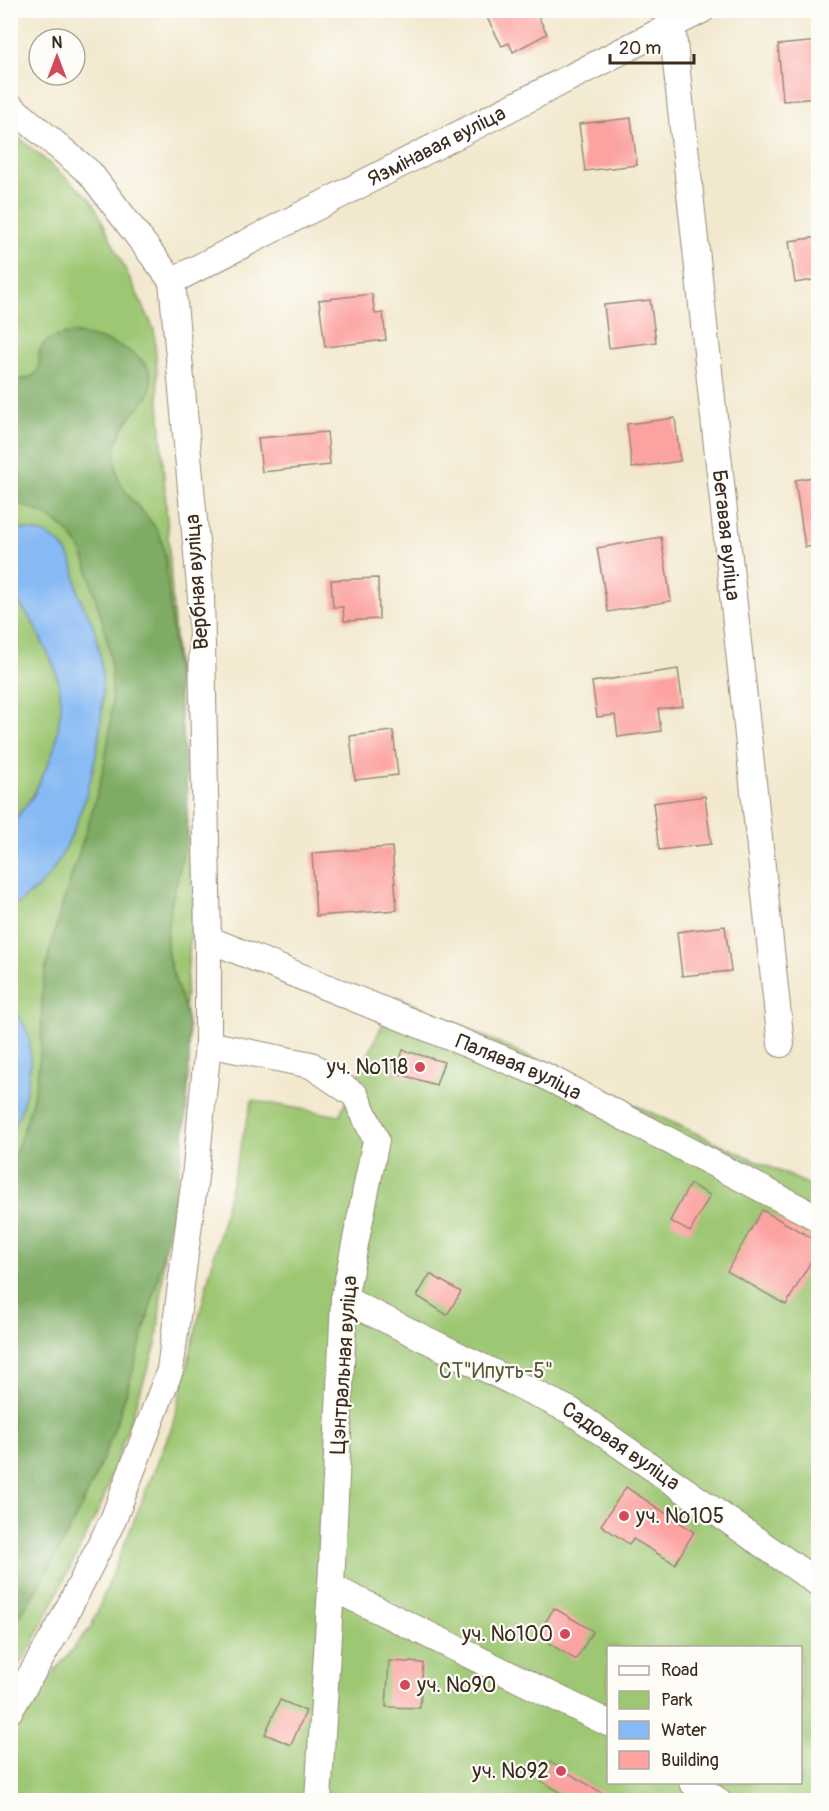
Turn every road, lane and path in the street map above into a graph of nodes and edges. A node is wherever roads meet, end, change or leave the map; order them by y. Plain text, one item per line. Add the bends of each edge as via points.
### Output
1 (702, 10) edge
2 (672, 25) junction
3 (10, 106) edge
4 (172, 281) junction
5 (208, 939) junction
6 (208, 1044) junction
7 (781, 1044) dead end
8 (819, 1218) edge
9 (344, 1299) junction
10 (819, 1583) edge
11 (331, 1587) junction
12 (10, 1710) edge
13 (607, 1722) edge
14 (695, 1784) edge
15 (318, 1800) edge
16 (717, 1800) edge

1 - 2 street, Язмінавая вуліца
2 - 4 street, Язмінавая вуліца
2 - 7 street, Бегавая вуліца
3 - 4 street via 90,173
4 - 5 street, Вербная вуліца via 201,597
5 - 6 street, Вербная вуліца
5 - 8 street, Палявая вуліца via 543,1075
6 - 9 street, Цэнтральная вуліца via 311,1065 355,1095 376,1140
6 - 12 street, Вербная вуліца via 170,1370 112,1520 57,1631
9 - 10 street, Садовая вуліца via 571,1411
9 - 11 street, Цэнтральная вуліца
11 - 13 street
11 - 15 street, Цэнтральная вуліца
14 - 16 street

